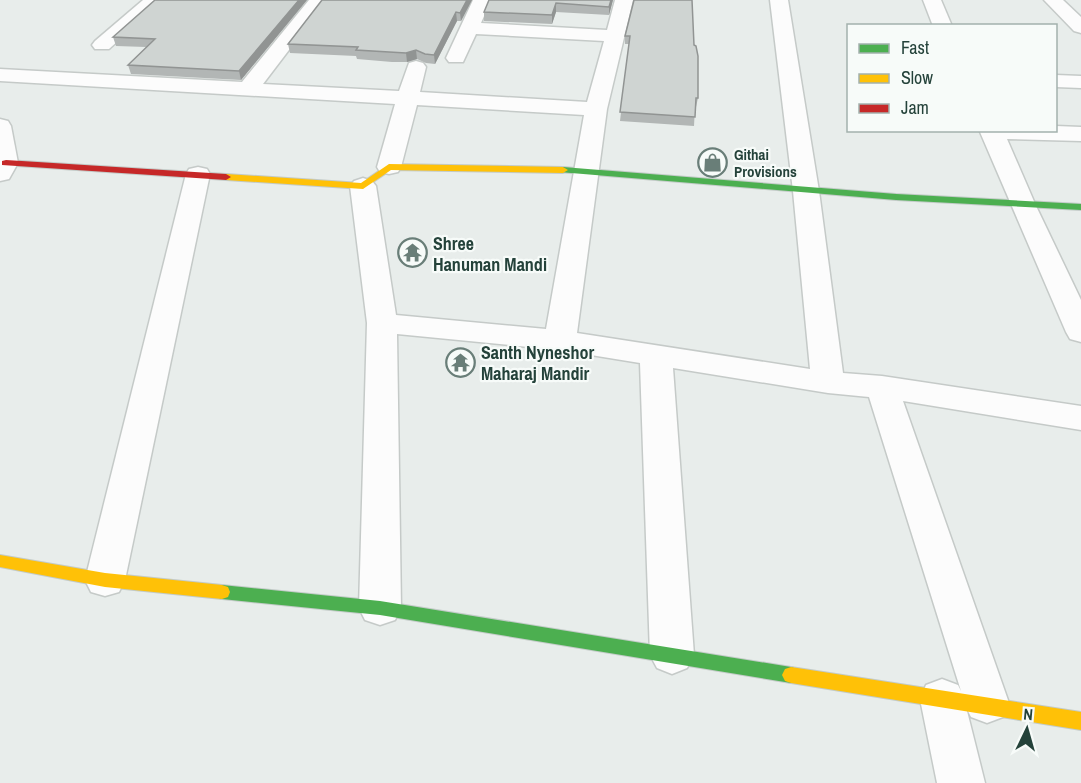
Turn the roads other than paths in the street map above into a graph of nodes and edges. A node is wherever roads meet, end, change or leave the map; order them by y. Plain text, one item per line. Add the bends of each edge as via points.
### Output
1 (153, 0) edge
2 (318, 0) edge
3 (482, 0) edge
4 (624, 0) edge
5 (779, 0) edge
6 (932, 0) edge
7 (1053, 0) edge
8 (942, 24) edge
9 (469, 28) junction
10 (1075, 33) edge
11 (615, 36) junction
12 (102, 45) dead end
13 (456, 58) dead end
14 (416, 67) dead end
15 (0, 75) edge
16 (1057, 81) edge
17 (1081, 82) edge
18 (248, 88) junction
19 (406, 98) junction
20 (596, 109) junction
21 (0, 126) edge
22 (992, 132) edge
23 (1022, 132) edge
24 (1081, 134) edge
25 (3, 168) edge
26 (586, 171) junction
27 (198, 174) junction
28 (376, 176) junction
29 (806, 191) junction
30 (1023, 206) junction
31 (1081, 207) edge
32 (1071, 290) edge
33 (382, 323) junction
34 (1081, 332) edge
35 (560, 340) junction
36 (656, 355) junction
37 (828, 382) junction
38 (882, 387) junction
39 (1081, 417) edge
40 (0, 561) edge
41 (105, 580) junction
42 (380, 608) junction
43 (672, 655) junction
44 (942, 699) junction
45 (987, 703) junction
46 (1081, 721) edge
47 (961, 783) edge

1 - 12 street
2 - 18 street
3 - 9 street
4 - 11 street
5 - 29 street
6 - 8 street
7 - 10 street
9 - 11 street
9 - 13 street
11 - 20 street
14 - 19 street
15 - 18 street
16 - 17 street
18 - 19 street
19 - 20 street
19 - 28 street
20 - 26 street
21 - 25 street
22 - 30 street
23 - 24 street
25 - 27 street
26 - 28 street
26 - 29 street
26 - 35 street
27 - 28 street
27 - 41 street
28 - 33 street
29 - 30 street
29 - 37 street
30 - 31 street
30 - 32 street
32 - 34 street
33 - 35 street
33 - 42 street
35 - 36 street
36 - 37 street
36 - 43 street
37 - 38 street
38 - 39 street
38 - 45 street
40 - 41 street
41 - 42 street
42 - 43 street
43 - 44 street
44 - 45 street
44 - 47 street
45 - 46 street

